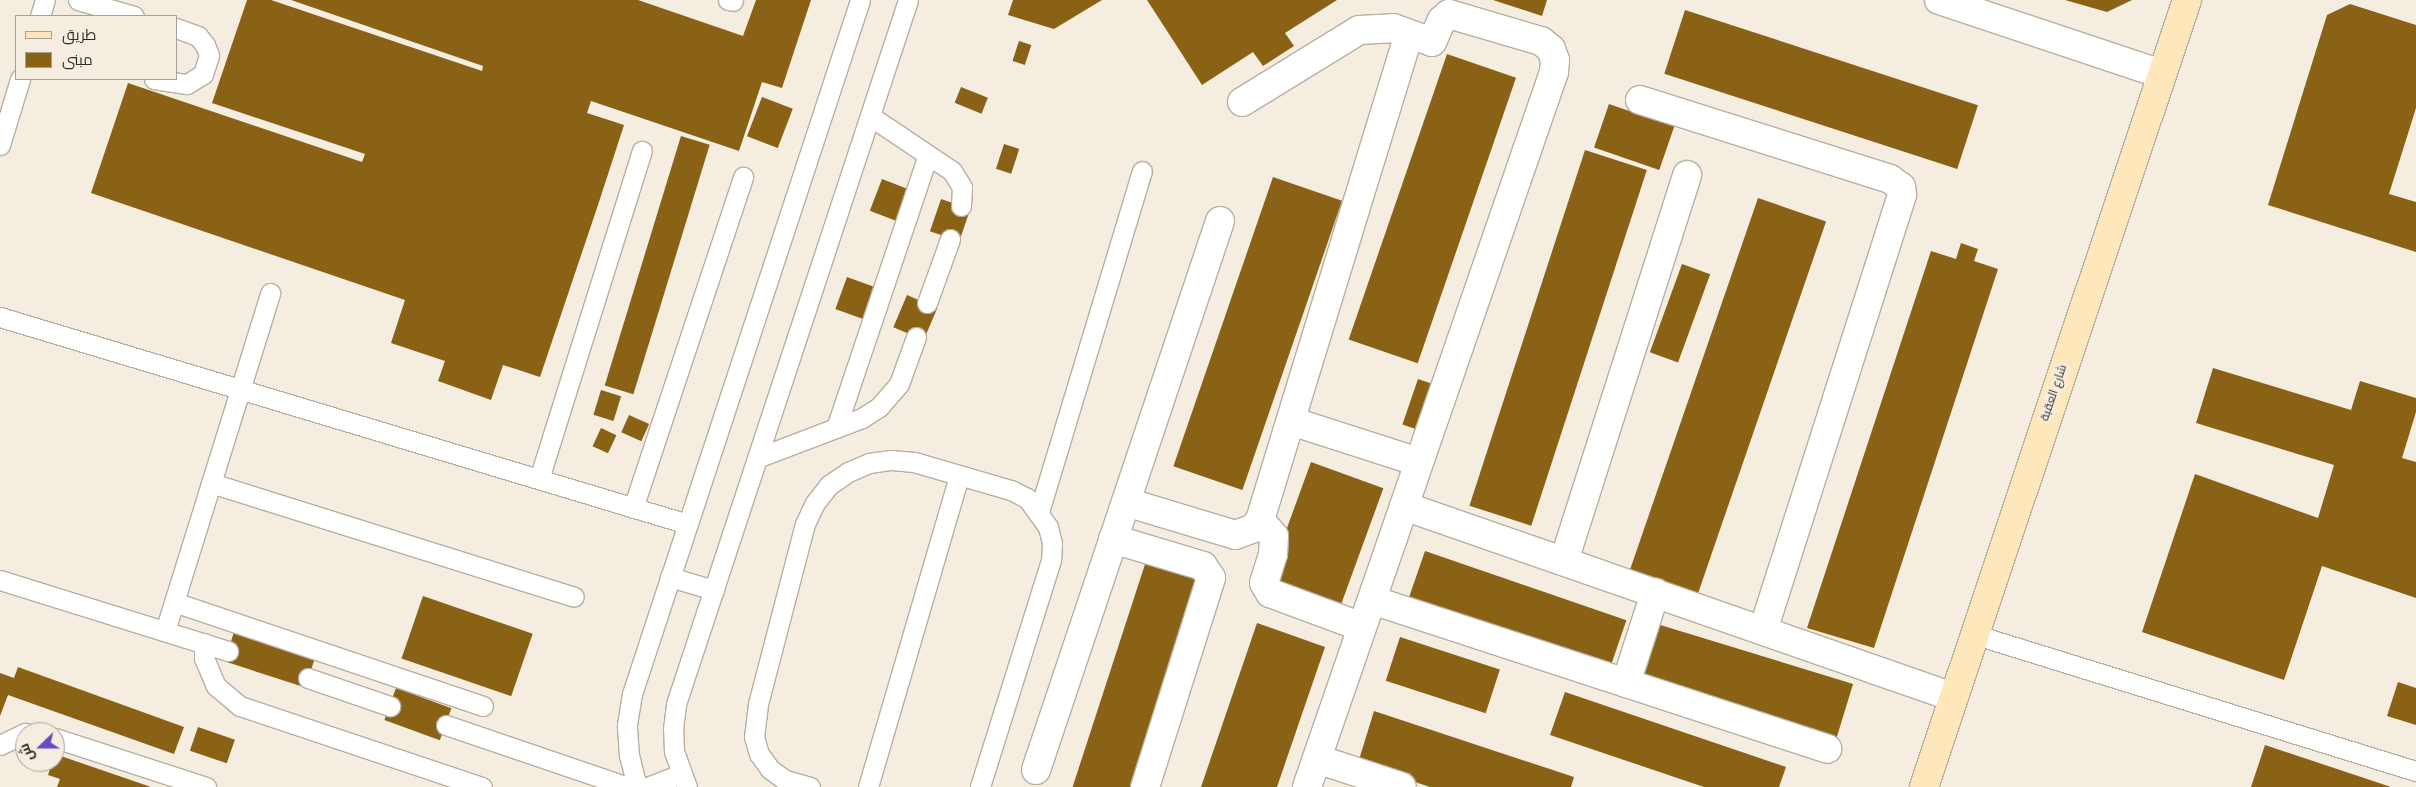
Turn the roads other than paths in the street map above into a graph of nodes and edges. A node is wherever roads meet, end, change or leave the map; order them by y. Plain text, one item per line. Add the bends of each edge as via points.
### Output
1 (45, 0) edge
2 (78, 0) edge
3 (860, 0) edge
4 (908, 0) edge
5 (1939, 0) edge
6 (2187, 0) edge
7 (40, 15) edge
8 (130, 15) edge
9 (178, 29) edge
10 (1409, 34) junction
11 (2162, 74) junction
12 (20, 80) edge
13 (161, 80) edge
14 (1640, 100) dead end
15 (1242, 102) dead end
16 (870, 116) junction
17 (0, 145) edge
18 (642, 152) dead end
19 (928, 155) junction
20 (1142, 171) dead end
21 (1687, 175) dead end
22 (743, 177) dead end
23 (961, 206) dead end
24 (1220, 221) dead end
25 (950, 239) dead end
26 (270, 294) dead end
27 (927, 304) dead end
28 (0, 318) edge
29 (916, 337) dead end
30 (240, 390) junction
31 (1291, 420) junction
32 (836, 428) junction
33 (757, 458) junction
34 (1419, 462) junction
35 (960, 475) junction
36 (539, 479) junction
37 (211, 484) junction
38 (1126, 502) junction
39 (1404, 506) junction
40 (633, 508) junction
41 (1039, 512) junction
42 (1260, 520) junction
43 (688, 524) junction
44 (1113, 539) junction
45 (1564, 561) junction
46 (670, 577) junction
47 (0, 580) edge
48 (714, 590) junction
49 (1655, 593) junction
50 (574, 597) dead end
51 (1372, 600) junction
52 (174, 602) junction
53 (1362, 627) junction
54 (1763, 630) junction
55 (165, 631) junction
56 (1973, 634) junction
57 (204, 643) junction
58 (228, 651) dead end
59 (308, 678) dead end
60 (1626, 683) junction
61 (1953, 697) junction
62 (390, 706) dead end
63 (483, 706) dead end
64 (446, 726) dead end
65 (15, 738) edge
66 (65, 741) edge
67 (0, 745) edge
68 (1827, 749) dead end
69 (1316, 759) junction
70 (1036, 770) dead end
71 (2416, 771) edge
72 (684, 781) edge
73 (206, 787) edge
74 (482, 787) edge
75 (628, 787) edge
76 (637, 787) edge
77 (647, 787) edge
78 (810, 787) edge
79 (868, 787) edge
80 (980, 787) edge
81 (1144, 787) edge
82 (1307, 787) edge
83 (1402, 787) edge
84 (1924, 787) edge

1 - 7 lane
2 - 8 lane
3 - 43 lane
4 - 16 lane
5 - 11 street
6 - 11 street, شارع العقبة
9 - 13 lane via 198,36 205,45 209,55 204,74 187,84
10 - 15 street via 1393,28 1359,30
10 - 31 street
10 - 34 street via 1432,42 1442,20 1453,13 1542,41 1551,49 1555,60 1551,81
11 - 56 street, شارع العقبة
12 - 17 lane
14 - 54 street via 1890,179 1901,187 1902,195
16 - 19 lane
16 - 33 lane
18 - 36 lane
19 - 23 lane via 958,178 963,196
19 - 32 lane
20 - 41 lane
21 - 45 street
22 - 40 lane
24 - 38 street
25 - 27 lane
26 - 30 lane
28 - 30 lane
29 - 32 lane via 905,369 890,396 862,418
30 - 36 lane
30 - 37 lane
31 - 34 street
31 - 42 street
32 - 33 lane
33 - 48 lane
34 - 39 street
35 - 41 lane via 1011,490 1027,498
35 - 78 lane via 914,462 891,460 869,463 829,485 815,503 806,524 754,720 759,754 770,769 785,780
35 - 79 lane
36 - 40 lane
37 - 50 lane
37 - 52 lane
38 - 42 street via 1235,535 1250,530
38 - 44 street
39 - 45 street
39 - 51 street
40 - 43 lane
41 - 80 lane via 1048,527 1051,560
42 - 53 street via 1274,536 1273,554 1264,583 1270,593
43 - 46 lane
44 - 70 street
44 - 81 street via 1203,566 1212,578
45 - 49 street
46 - 48 lane
46 - 76 lane via 631,701 627,725 629,756
47 - 55 lane
48 - 72 lane via 676,704 672,729
49 - 54 street
49 - 60 street
51 - 53 street
51 - 60 street
52 - 55 lane
52 - 63 lane
53 - 69 street
54 - 61 street
55 - 57 lane
56 - 61 street, شارع العقبة
56 - 71 lane
57 - 58 lane
57 - 74 lane via 208,672 216,686 240,706
59 - 62 lane
60 - 68 street
61 - 84 street, شارع العقبة
64 - 75 lane
65 - 67 lane
66 - 73 lane
69 - 82 street
69 - 83 street
72 - 77 lane

